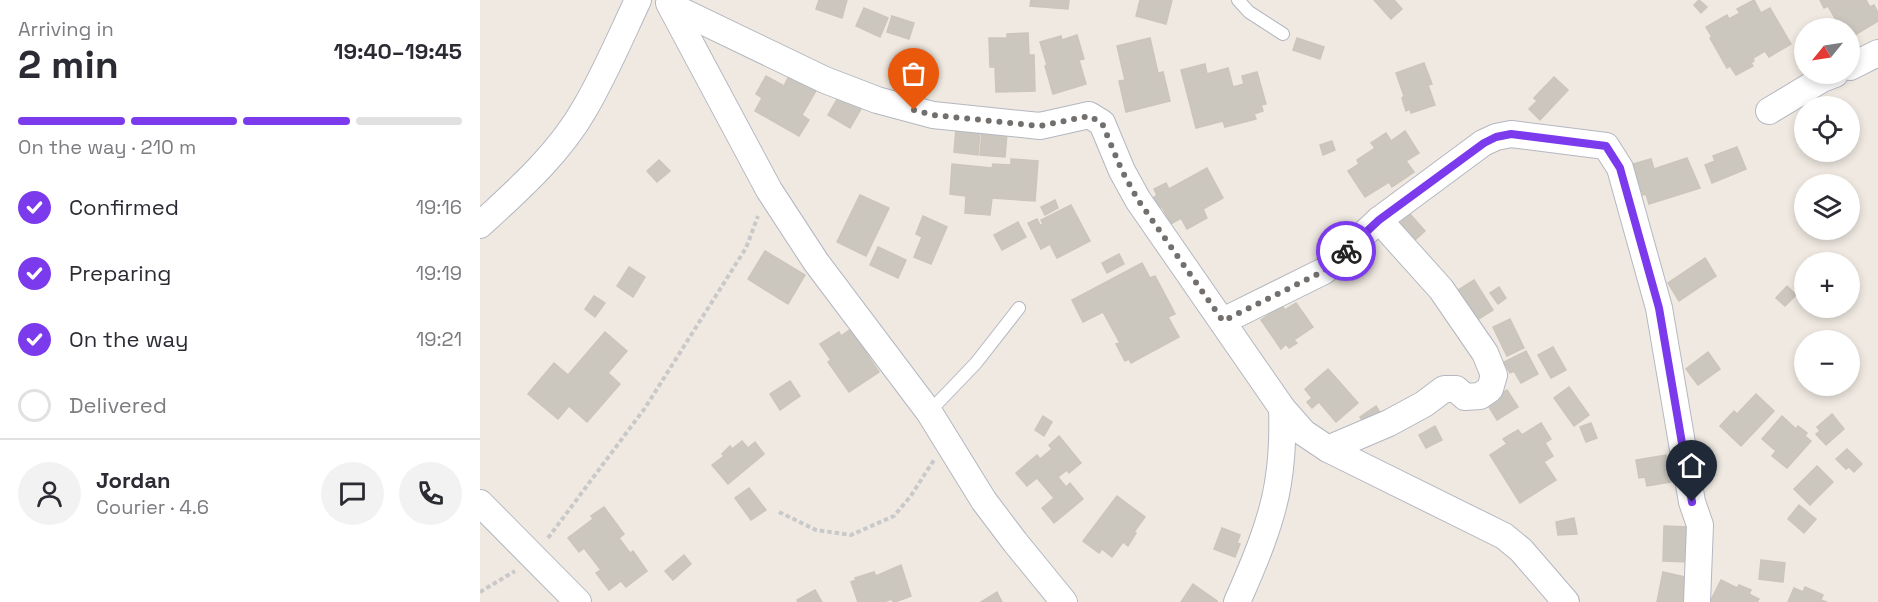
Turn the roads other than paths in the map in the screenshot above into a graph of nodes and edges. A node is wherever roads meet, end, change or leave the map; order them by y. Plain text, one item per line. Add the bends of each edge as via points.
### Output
1 (638, 0) edge
2 (1238, 0) edge
3 (669, 3) edge
4 (1283, 34) dead end
5 (1878, 53) edge
6 (1860, 62) edge
7 (1814, 84) edge
8 (1769, 111) dead end
9 (1379, 220) junction
10 (480, 225) edge
11 (1018, 308) dead end
12 (1223, 321) junction
13 (1282, 408) junction
14 (929, 412) junction
15 (1328, 449) junction
16 (480, 503) edge
17 (578, 602) edge
18 (1064, 602) edge
19 (1237, 602) edge
20 (1566, 602) edge
21 (1697, 602) edge

1 - 10 street via 585,109 522,187
2 - 4 lane via 1248,12
3 - 12 street via 825,80 877,100 933,115 1040,126 1096,118 1102,123 1138,200
3 - 14 street via 769,190 816,262
5 - 6 street
7 - 8 street
9 - 12 street via 1324,271
9 - 15 street via 1441,289 1485,353 1494,375 1491,389 1480,396 1465,397 1456,389 1444,389 1389,423
9 - 21 street via 1496,137 1511,134 1606,146 1620,168 1659,308 1692,502 1700,525
11 - 14 lane via 976,363
12 - 13 street
13 - 15 street via 1304,433
13 - 19 street via 1278,485
14 - 18 street via 984,501
15 - 20 street via 1504,536
16 - 17 street

